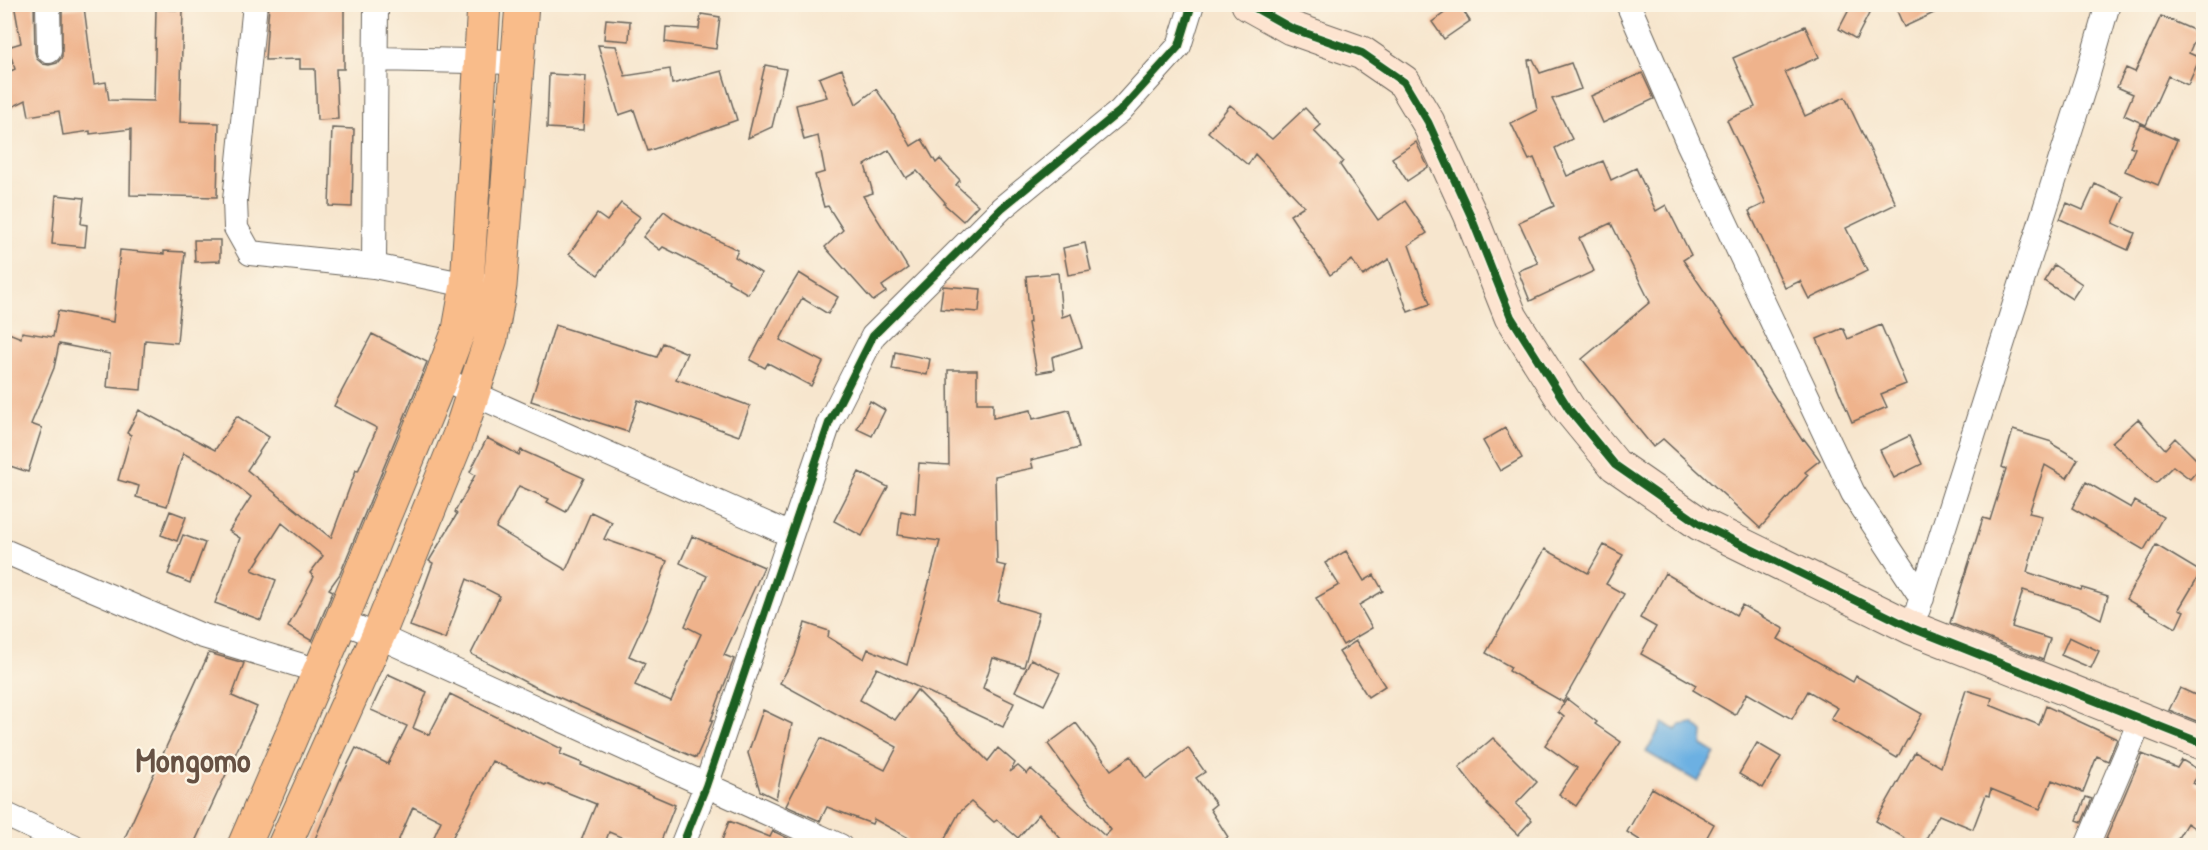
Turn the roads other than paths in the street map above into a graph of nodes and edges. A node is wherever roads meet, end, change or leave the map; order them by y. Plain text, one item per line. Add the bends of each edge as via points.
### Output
1 (48, 4) edge
2 (255, 4) edge
3 (376, 4) edge
4 (484, 4) edge
5 (522, 4) edge
6 (1192, 4) edge
7 (1248, 4) edge
8 (1628, 4) edge
9 (2108, 4) edge
10 (49, 51) dead end
11 (376, 58) junction
12 (481, 62) junction
13 (516, 62) junction
14 (374, 266) junction
15 (466, 285) junction
16 (500, 286) junction
17 (441, 378) junction
18 (474, 394) junction
19 (791, 535) junction
20 (4, 551) edge
21 (1917, 613) junction
22 (341, 621) junction
23 (378, 636) junction
24 (319, 671) junction
25 (2141, 719) junction
26 (2204, 744) edge
27 (706, 786) junction
28 (4, 814) edge
29 (73, 846) edge
30 (244, 846) edge
31 (284, 846) edge
32 (682, 846) edge
33 (840, 846) edge
34 (2087, 846) edge

1 - 10 street
2 - 14 street via 235,200 236,228 250,253
3 - 11 street
4 - 12 main road
5 - 13 main road
6 - 19 street via 1179,46 1120,111 1002,208 873,336 829,423
7 - 21 street via 1291,28 1362,53 1404,82 1447,163 1511,317 1569,409 1615,465 1700,524
8 - 21 street via 1689,145 1853,493
9 - 21 street
11 - 12 street
11 - 14 street
12 - 13 street
12 - 15 main road
13 - 16 main road
14 - 15 street
15 - 16 street
15 - 17 main road via 459,330
16 - 18 main road via 491,338
17 - 18 street
17 - 22 main road
18 - 19 street
18 - 23 main road
19 - 27 street
20 - 24 street via 200,635
21 - 25 street
22 - 23 street
22 - 24 main road
23 - 27 street
23 - 31 main road
24 - 30 main road
25 - 26 street
25 - 34 street
27 - 32 street
27 - 33 street
28 - 29 street

